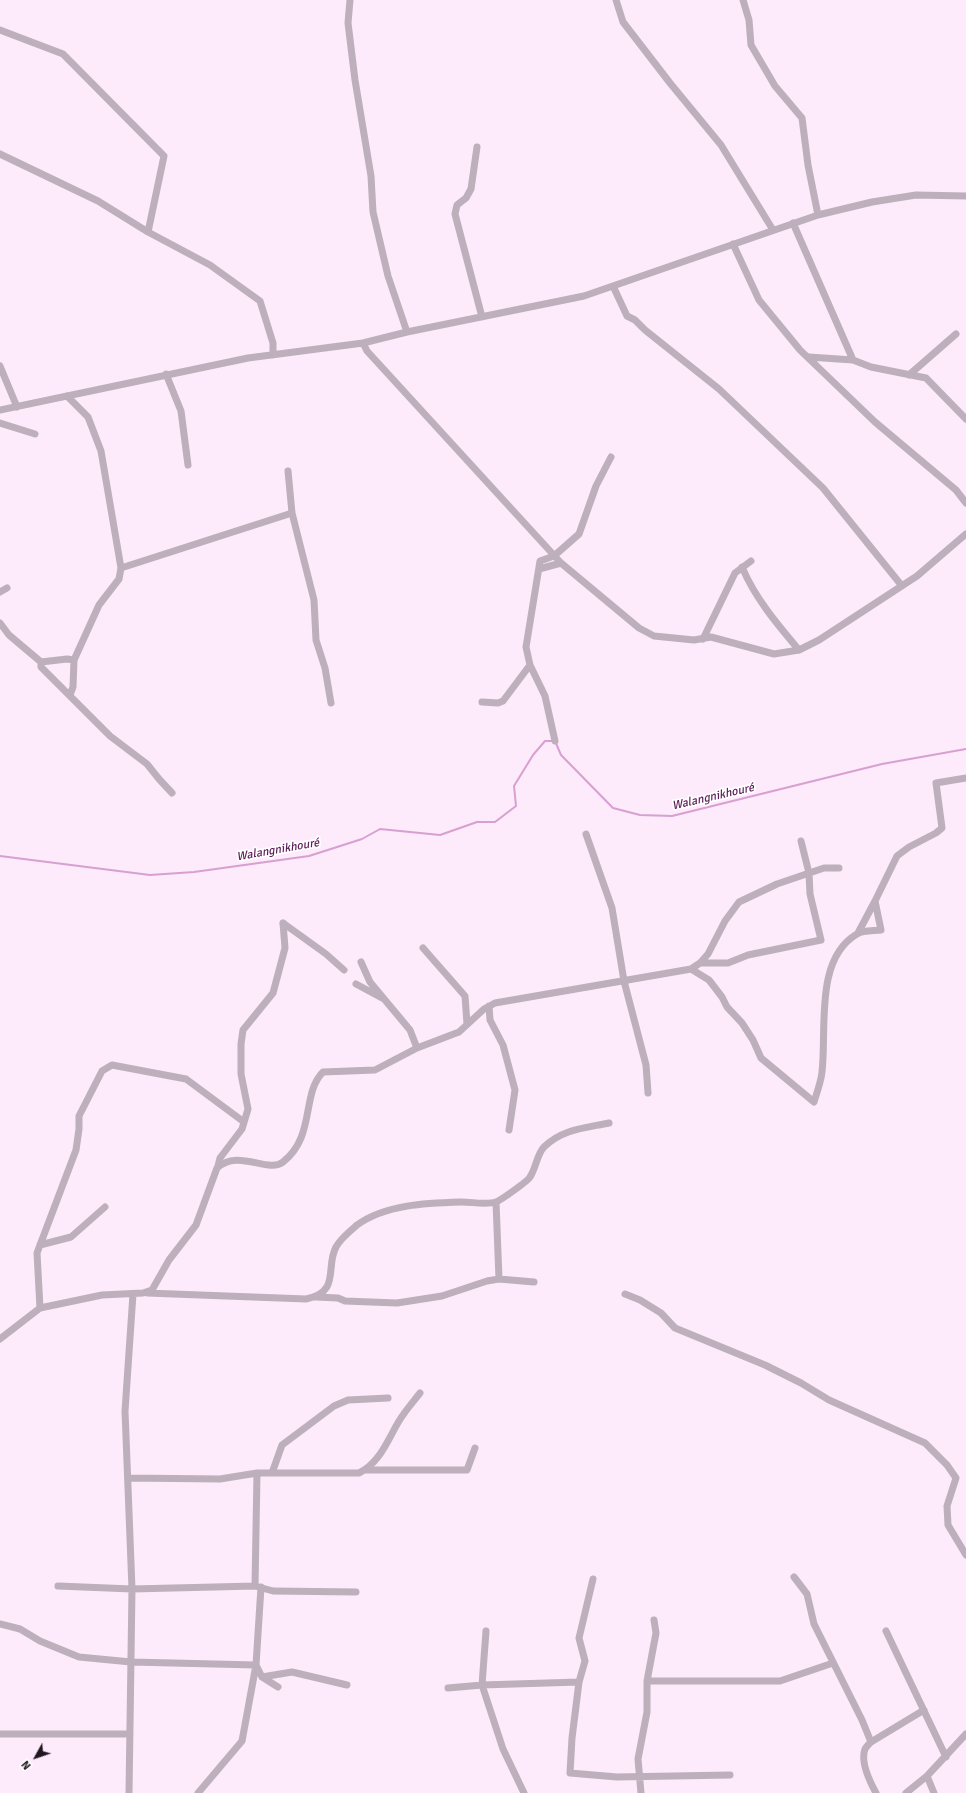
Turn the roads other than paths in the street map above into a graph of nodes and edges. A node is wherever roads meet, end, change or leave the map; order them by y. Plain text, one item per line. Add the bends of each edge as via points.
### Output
1 (350, 0) edge
2 (616, 0) edge
3 (743, 0) edge
4 (0, 30) edge
5 (477, 148) dead end
6 (0, 154) edge
7 (966, 196) edge
8 (818, 215) junction
9 (793, 223) junction
10 (773, 230) junction
11 (148, 232) junction
12 (734, 244) junction
13 (613, 286) junction
14 (482, 317) junction
15 (407, 332) junction
16 (956, 334) dead end
17 (363, 343) junction
18 (273, 355) junction
19 (809, 357) junction
20 (853, 360) junction
21 (0, 366) edge
22 (166, 374) junction
23 (909, 375) junction
24 (67, 396) junction
25 (17, 407) junction
26 (0, 410) edge
27 (966, 419) edge
28 (0, 423) edge
29 (35, 434) dead end
30 (611, 457) dead end
31 (188, 465) dead end
32 (288, 470) dead end
33 (966, 504) edge
34 (292, 513) junction
35 (966, 534) edge
36 (554, 556) junction
37 (751, 561) dead end
38 (561, 563) junction
39 (742, 567) junction
40 (121, 568) junction
41 (539, 568) junction
42 (902, 586) junction
43 (7, 588) dead end
44 (0, 592) edge
45 (0, 623) edge
46 (704, 639) junction
47 (799, 650) junction
48 (74, 660) junction
49 (41, 662) junction
50 (530, 665) junction
51 (70, 695) junction
52 (482, 702) dead end
53 (331, 703) dead end
54 (555, 740) dead end
55 (966, 778) edge
56 (172, 792) dead end
57 (586, 834) dead end
58 (801, 841) dead end
59 (839, 868) dead end
60 (809, 873) junction
61 (875, 901) junction
62 (858, 933) junction
63 (423, 948) dead end
64 (361, 962) dead end
65 (700, 963) junction
66 (691, 969) junction
67 (344, 970) dead end
68 (624, 981) junction
69 (356, 984) dead end
70 (386, 1000) junction
71 (489, 1006) junction
72 (467, 1024) junction
73 (417, 1048) junction
74 (648, 1093) dead end
75 (244, 1122) junction
76 (609, 1124) dead end
77 (509, 1130) dead end
78 (217, 1168) junction
79 (496, 1202) junction
80 (105, 1207) dead end
81 (40, 1245) junction
82 (500, 1279) junction
83 (534, 1282) dead end
84 (143, 1293) junction
85 (133, 1294) junction
86 (625, 1294) dead end
87 (316, 1297) junction
88 (40, 1308) junction
89 (0, 1339) edge
90 (420, 1393) dead end
91 (388, 1398) dead end
92 (475, 1448) dead end
93 (366, 1470) junction
94 (257, 1473) junction
95 (272, 1473) junction
96 (128, 1478) junction
97 (966, 1555) edge
98 (794, 1577) dead end
99 (593, 1579) dead end
100 (58, 1586) dead end
101 (258, 1587) junction
102 (132, 1589) junction
103 (356, 1592) dead end
104 (654, 1620) dead end
105 (0, 1624) edge
106 (486, 1631) dead end
107 (886, 1631) dead end
108 (131, 1662) junction
109 (833, 1663) junction
110 (256, 1665) junction
111 (262, 1677) junction
112 (647, 1681) junction
113 (580, 1682) junction
114 (482, 1684) junction
115 (347, 1685) dead end
116 (278, 1687) dead end
117 (448, 1688) dead end
118 (924, 1710) junction
119 (0, 1734) edge
120 (130, 1734) junction
121 (966, 1734) edge
122 (871, 1742) junction
123 (946, 1757) junction
124 (730, 1775) dead end
125 (927, 1776) junction
126 (638, 1777) junction
127 (129, 1793) edge
128 (198, 1793) edge
129 (524, 1793) edge
130 (640, 1793) edge
131 (876, 1793) edge
132 (906, 1793) edge
133 (934, 1793) edge

1 - 15 street via 348,22 371,176 373,212 388,276
2 - 10 street via 623,22 721,145
3 - 8 street via 749,20 751,45 775,86 802,118
4 - 11 street via 63,54 164,156
5 - 14 street via 470,189 466,198 457,205 455,214
6 - 11 street via 98,201
7 - 8 street via 916,195
8 - 9 street
9 - 10 street
9 - 20 street
10 - 12 street
11 - 18 street via 210,265 260,301 273,342
12 - 13 street
12 - 19 street via 759,300 800,350
13 - 14 street via 584,296
13 - 42 street via 627,316 719,390 823,488
14 - 15 street
15 - 17 street
16 - 23 street
17 - 18 street
17 - 36 street via 367,351
18 - 22 street
19 - 20 street
19 - 33 street via 875,422 956,490
20 - 23 street via 871,367
21 - 25 street
22 - 24 street
22 - 31 street via 181,411
23 - 27 street via 926,378
24 - 25 street
24 - 40 street via 88,417 101,451
25 - 26 street
28 - 29 street
30 - 36 street via 596,486 579,534
32 - 34 street
34 - 40 street
34 - 53 street via 314,600 316,640 325,668
35 - 42 street
36 - 38 street
36 - 41 street via 540,561
37 - 39 street
38 - 41 street
38 - 46 street via 639,628 654,636
39 - 46 street via 735,573
39 - 47 street via 747,580
40 - 48 street via 119,579 100,605
41 - 50 street via 526,647
42 - 47 street via 819,640
43 - 44 street
45 - 49 street
46 - 47 street via 711,637 774,654
48 - 49 street
48 - 51 street via 73,687
49 - 51 street via 41,667
50 - 52 street via 504,701
50 - 54 street via 545,696
51 - 56 street via 110,736 147,764
55 - 61 street via 936,783 942,828 898,856
57 - 68 street via 612,908
58 - 60 street
59 - 60 street via 824,868
60 - 65 street via 777,884 740,902 725,921 708,954
60 - 65 street via 810,894 821,940 748,955 728,963
61 - 62 street
61 - 62 street via 881,930
62 - 66 street via 846,943 835,960 829,977 825,998 822,1073 814,1102 760,1058 753,1040 727,1007 722,996 709,980
63 - 72 street via 465,996
64 - 70 street via 370,982
65 - 66 street
66 - 68 street
67 - 75 street via 282,923 285,948 273,993 243,1030 241,1074 248,1109
68 - 71 street
68 - 74 street via 646,1065
69 - 70 street
70 - 73 street via 410,1030
71 - 72 street
71 - 77 street via 490,1020 503,1045 515,1090
72 - 73 street via 459,1032
73 - 78 street via 375,1070 323,1072 316,1079 307,1122 298,1147 282,1163 269,1166 239,1160 222,1163
75 - 78 street via 242,1129 220,1158
75 - 81 street via 186,1079 112,1066 102,1071 79,1116 76,1150
76 - 79 street via 563,1133 543,1148 530,1179
78 - 84 street via 196,1225 169,1260 152,1290
79 - 82 street
79 - 87 street via 410,1206 375,1215 357,1225 339,1241 335,1248 330,1280
80 - 81 street via 71,1237
81 - 88 street via 37,1253
82 - 83 street
82 - 87 street via 488,1280 442,1296 397,1303
84 - 85 street
84 - 87 street via 306,1299
85 - 88 street via 102,1295
85 - 96 street via 125,1411
86 - 97 street via 661,1313 675,1328 765,1365 829,1400 925,1443 956,1478 947,1506 948,1525
88 - 89 street
90 - 93 street via 379,1455
91 - 95 street via 348,1400 334,1406 282,1445
92 - 93 street via 467,1470
93 - 95 street via 359,1473
94 - 95 street
94 - 96 street via 220,1479
94 - 101 street
96 - 102 street
98 - 109 street via 806,1594 814,1624
99 - 113 street via 579,1638 586,1661
100 - 102 street
101 - 102 street
101 - 103 street via 272,1591
101 - 110 street
102 - 108 street
104 - 112 street via 656,1633
105 - 108 street via 20,1629 79,1657
106 - 114 street
107 - 118 street
108 - 110 street
108 - 120 street
109 - 112 street via 780,1681
109 - 122 street
110 - 111 street
110 - 128 street via 242,1742
111 - 115 street via 292,1672
111 - 116 street
112 - 126 street via 647,1712 638,1758
113 - 114 street
113 - 126 street via 570,1774
114 - 117 street
114 - 129 street via 503,1749
118 - 122 street
118 - 123 street
119 - 120 street
120 - 127 street
121 - 123 street
122 - 131 street via 865,1749 864,1759
123 - 125 street
124 - 126 street
125 - 132 street
125 - 133 street
126 - 130 street

